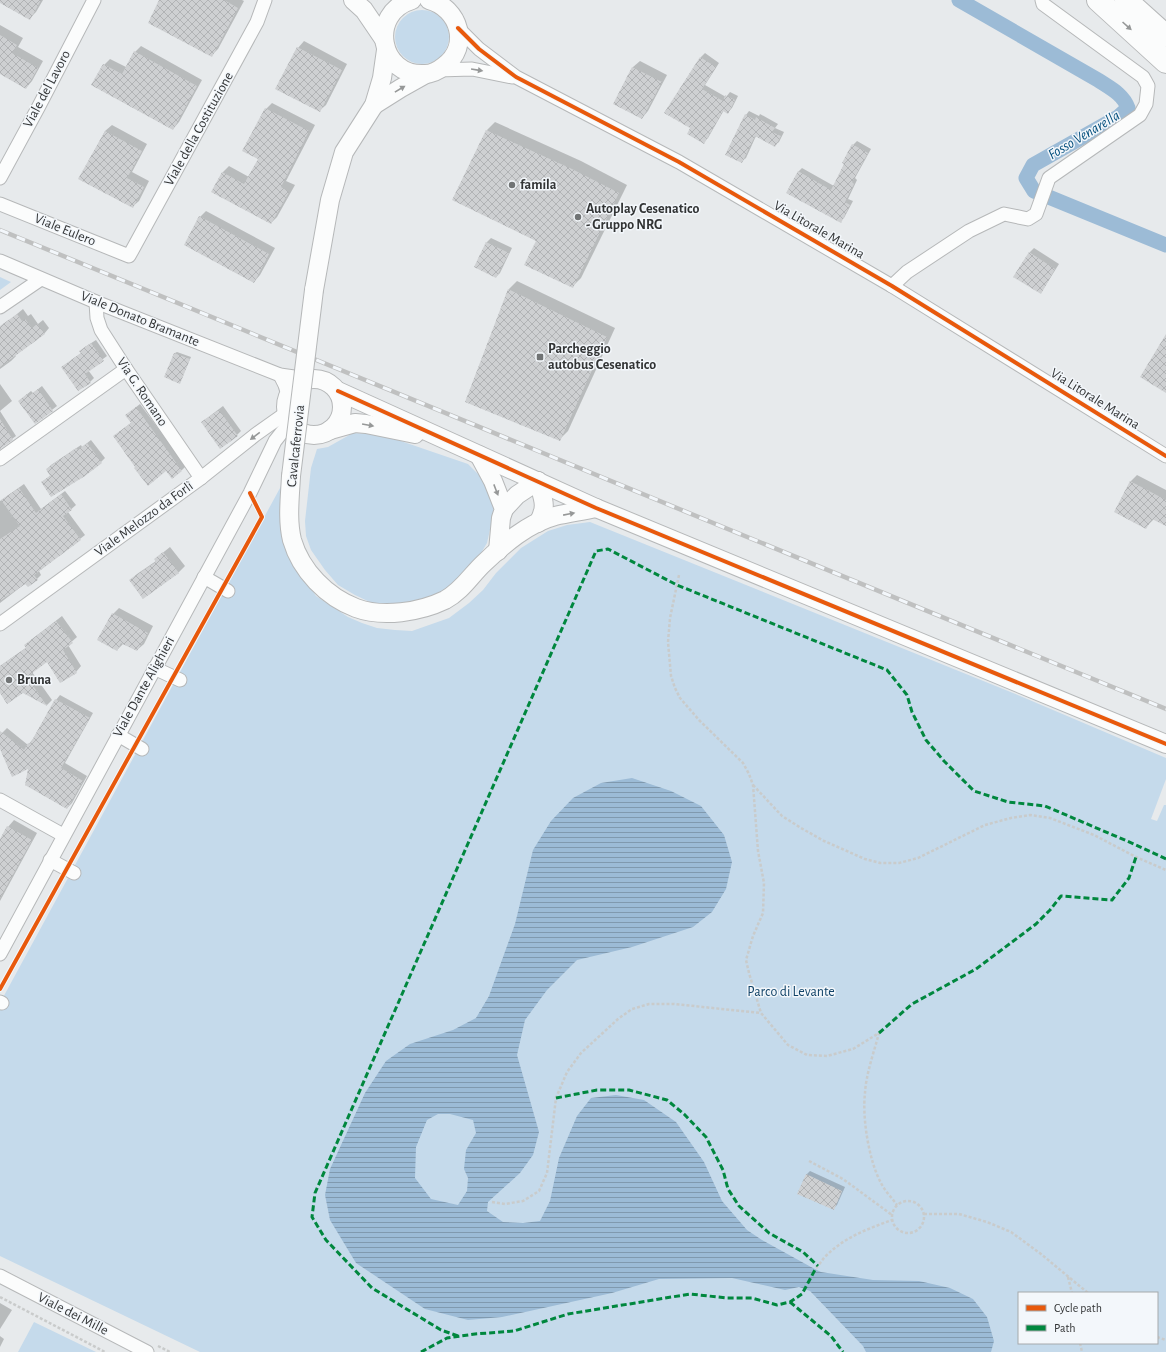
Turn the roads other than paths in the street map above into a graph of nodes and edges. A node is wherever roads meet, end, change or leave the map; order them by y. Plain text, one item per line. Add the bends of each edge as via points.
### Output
1 (94, 0) edge
2 (265, 0) edge
3 (353, 0) edge
4 (411, 0) edge
5 (429, 0) edge
6 (1042, 0) edge
7 (1098, 0) edge
8 (1126, 0) edge
9 (456, 15) edge
10 (1166, 36) edge
11 (385, 44) junction
12 (1166, 62) edge
13 (432, 72) junction
14 (516, 77) junction
15 (374, 104) junction
16 (0, 178) edge
17 (0, 204) edge
18 (129, 256) joint
19 (0, 261) edge
20 (41, 279) junction
21 (892, 286) junction
22 (96, 302) junction
23 (0, 307) edge
24 (126, 369) junction
25 (280, 375) junction
26 (308, 379) junction
27 (338, 392) junction
28 (288, 395) junction
29 (288, 417) junction
30 (330, 430) junction
31 (440, 438) junction
32 (479, 455) junction
33 (1166, 456) edge
34 (0, 459) edge
35 (201, 478) junction
36 (538, 481) junction
37 (596, 508) junction
38 (504, 509) junction
39 (538, 523) junction
40 (498, 551) junction
41 (204, 577) junction
42 (228, 591) dead end
43 (0, 624) edge
44 (154, 668) junction
45 (180, 680) dead end
46 (118, 735) junction
47 (1166, 744) edge
48 (142, 749) dead end
49 (0, 800) edge
50 (63, 835) junction
51 (50, 860) junction
52 (74, 873) dead end
53 (0, 954) edge
54 (0, 1276) edge
55 (147, 1352) edge

1 - 16 street, Viale del Lavoro
2 - 18 street, Viale della Costituzione via 257,22
3 - 11 street, Via Litorale Marina via 364,10
4 - 11 street via 399,6 389,17 385,26
5 - 9 street, Via Litorale Marina
6 - 21 street via 1143,78 1148,86 1146,104 1140,115 1049,178 1036,214 1028,219 1004,214 969,231 907,272
7 -> 12 highway
8 - 10 highway
9 - 13 street via 459,40 456,52 448,63
9 - 14 street, Via Litorale Marina via 479,49
11 - 13 street, Via Litorale Marina via 392,61 402,69 414,74
11 - 15 street via 382,78
13 -> 14 street, Via Litorale Marina via 472,69
15 -> 13 street
14 - 21 street, Via Litorale Marina via 679,162
15 - 40 street, Cavalcaferrovia, bridge via 344,152 330,200 314,290 292,476 289,516 292,539 307,570 321,587 357,608 374,612 406,613 446,599 467,583
17 - 18 street, Viale Eulero
19 - 20 street, Viale Donato Bramante
20 - 22 street, Viale Donato Bramante
20 - 23 street
21 - 33 street, Via Litorale Marina
22 - 24 street, Via G. Romano via 98,324
22 - 25 street, Viale Donato Bramante
24 - 34 street
24 - 35 street, Via G. Romano
25 - 26 street, Viale Donato Bramante
25 - 28 street via 286,384
26 - 27 street via 324,381
26 - 28 street via 300,382
27 - 30 street via 342,412 337,424
27 - 31 street
28 - 29 street
29 - 30 street via 296,429 304,434 322,434
29 -> 35 street, Viale Melozzo da Forlì via 255,435
29 - 41 street, Viale Dante Alighieri
30 -> 31 street via 355,423
31 - 32 street
32 - 36 street
32 -> 38 street
35 - 43 street, Viale Melozzo da Forlì
36 - 37 street
36 - 38 street via 517,495
36 - 39 street via 544,501 543,513
39 -> 37 street, Cavalcaferrovia
37 - 47 street
38 - 40 street
39 - 40 street, Cavalcaferrovia
41 - 42 street
41 - 44 street, Viale Dante Alighieri
44 - 45 street
44 - 46 street, Viale Dante Alighieri
46 - 48 street
46 - 50 street, Viale Dante Alighieri
49 - 50 street
50 - 51 street, Viale Dante Alighieri
51 - 52 street
51 - 53 street, Viale Dante Alighieri
54 - 55 street, Viale dei Mille

